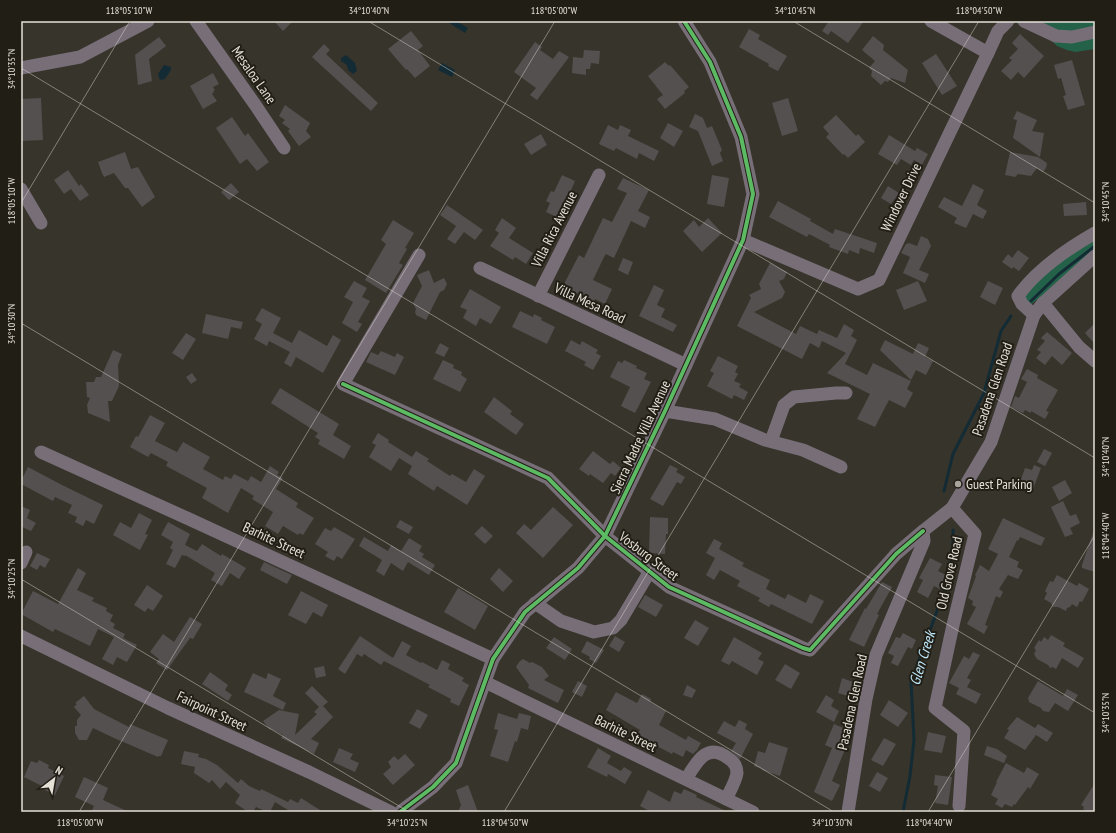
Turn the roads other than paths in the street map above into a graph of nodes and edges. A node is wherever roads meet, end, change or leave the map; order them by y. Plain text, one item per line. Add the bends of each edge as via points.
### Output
1 (148, 21) edge
2 (196, 21) edge
3 (684, 21) edge
4 (931, 21) edge
5 (1008, 21) edge
6 (1024, 21) edge
7 (1095, 32) edge
8 (988, 53) junction
9 (21, 68) edge
10 (284, 148) dead end
11 (599, 175) dead end
12 (21, 189) edge
13 (41, 222) dead end
14 (1095, 233) edge
15 (743, 240) junction
16 (419, 255) dead end
17 (1095, 256) edge
18 (480, 268) dead end
19 (538, 296) junction
20 (1043, 303) junction
21 (1034, 315) junction
22 (1095, 361) edge
23 (686, 366) junction
24 (846, 393) dead end
25 (665, 411) junction
26 (771, 441) junction
27 (41, 452) dead end
28 (841, 467) dead end
29 (952, 508) junction
30 (923, 531) junction
31 (605, 536) junction
32 (650, 571) junction
33 (535, 603) junction
34 (21, 636) edge
35 (493, 659) junction
36 (485, 682) junction
37 (686, 779) junction
38 (726, 799) junction
39 (958, 806) dead end
40 (392, 812) edge
41 (400, 812) edge
42 (754, 812) edge
43 (848, 812) edge

1 - 9 street via 80,57
2 - 10 street, Mesaloa Lane
3 - 15 street, Sierra Madre Villa Avenue via 710,62 741,137 753,194
4 - 8 street
5 - 8 street, Windover Drive via 998,31
6 - 7 street via 1056,36 1072,37
8 - 15 street, Windover Drive via 878,280 858,289
11 - 19 street, Villa Rica Avenue
12 - 13 street
14 - 21 street via 1072,246 1023,288 1018,296 1022,304
15 - 23 street, Sierra Madre Villa Avenue
16 - 31 street, Vosburg Street via 343,384 548,478
17 - 20 street, Pasadena Glen Road
18 - 19 street, Villa Mesa Road
19 - 23 street, Villa Mesa Road
20 - 21 street, Pasadena Glen Road
20 - 22 street via 1079,347
21 - 29 street, Pasadena Glen Road via 992,442
23 - 25 street, Sierra Madre Villa Avenue
24 - 26 street via 794,397 784,405
25 - 26 street via 715,419
25 - 31 street, Sierra Madre Villa Avenue
26 - 28 street via 803,450
27 - 35 street, Barhite Street
29 - 30 street, Pasadena Glen Road
29 - 39 street, Old Grove Road via 975,534 935,708 964,731
30 - 32 street, Vosburg Street via 896,554 810,650 669,586
30 - 43 street, Pasadena Glen Road via 924,541 876,656 866,699
31 - 32 street, Vosburg Street
31 - 33 street, Sierra Madre Villa Avenue via 578,568
32 - 33 street via 621,620 613,628 594,632 561,621
33 - 35 street, Sierra Madre Villa Avenue via 525,612
34 - 40 street, Fairpoint Street via 168,708
35 - 36 street, Sierra Madre Villa Avenue
36 - 37 street, Barhite Street
36 - 41 street, Sierra Madre Villa Avenue via 456,763 433,788
37 - 38 street, Barhite Street
37 - 38 street via 704,754 713,751 723,754 732,761 737,774
38 - 42 street, Barhite Street

